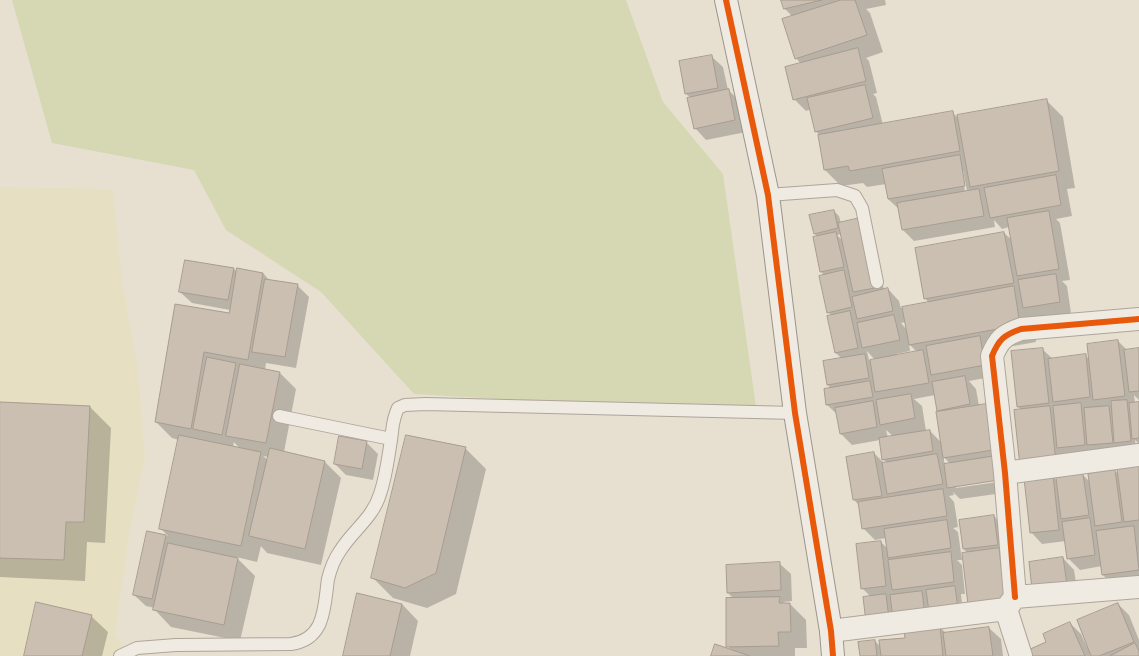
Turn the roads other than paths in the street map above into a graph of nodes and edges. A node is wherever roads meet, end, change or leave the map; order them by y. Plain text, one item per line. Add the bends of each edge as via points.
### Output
1 (726, 0) edge
2 (768, 195) junction
3 (877, 282) dead end
4 (1139, 319) edge
5 (795, 413) junction
6 (278, 416) dead end
7 (391, 439) junction
8 (1139, 455) edge
9 (1005, 473) junction
10 (1139, 587) edge
11 (1010, 603) junction
12 (831, 631) junction
13 (252, 650) edge
14 (120, 656) edge
15 (833, 656) edge
16 (1021, 656) edge

1 - 2 street
2 - 3 lane via 837,190 855,196 862,208
2 - 5 street
4 - 9 street via 1021,329 1009,333 998,342 992,356
5 - 7 lane via 405,405 398,408 393,418
5 - 12 street
6 - 7 lane
7 - 13 lane via 380,496 368,518 340,551 329,578 320,622 312,636 302,643
8 - 9 street
9 - 11 street
10 - 11 street
11 - 12 street
11 - 16 street
12 - 15 street
13 - 14 lane via 176,645 137,648

